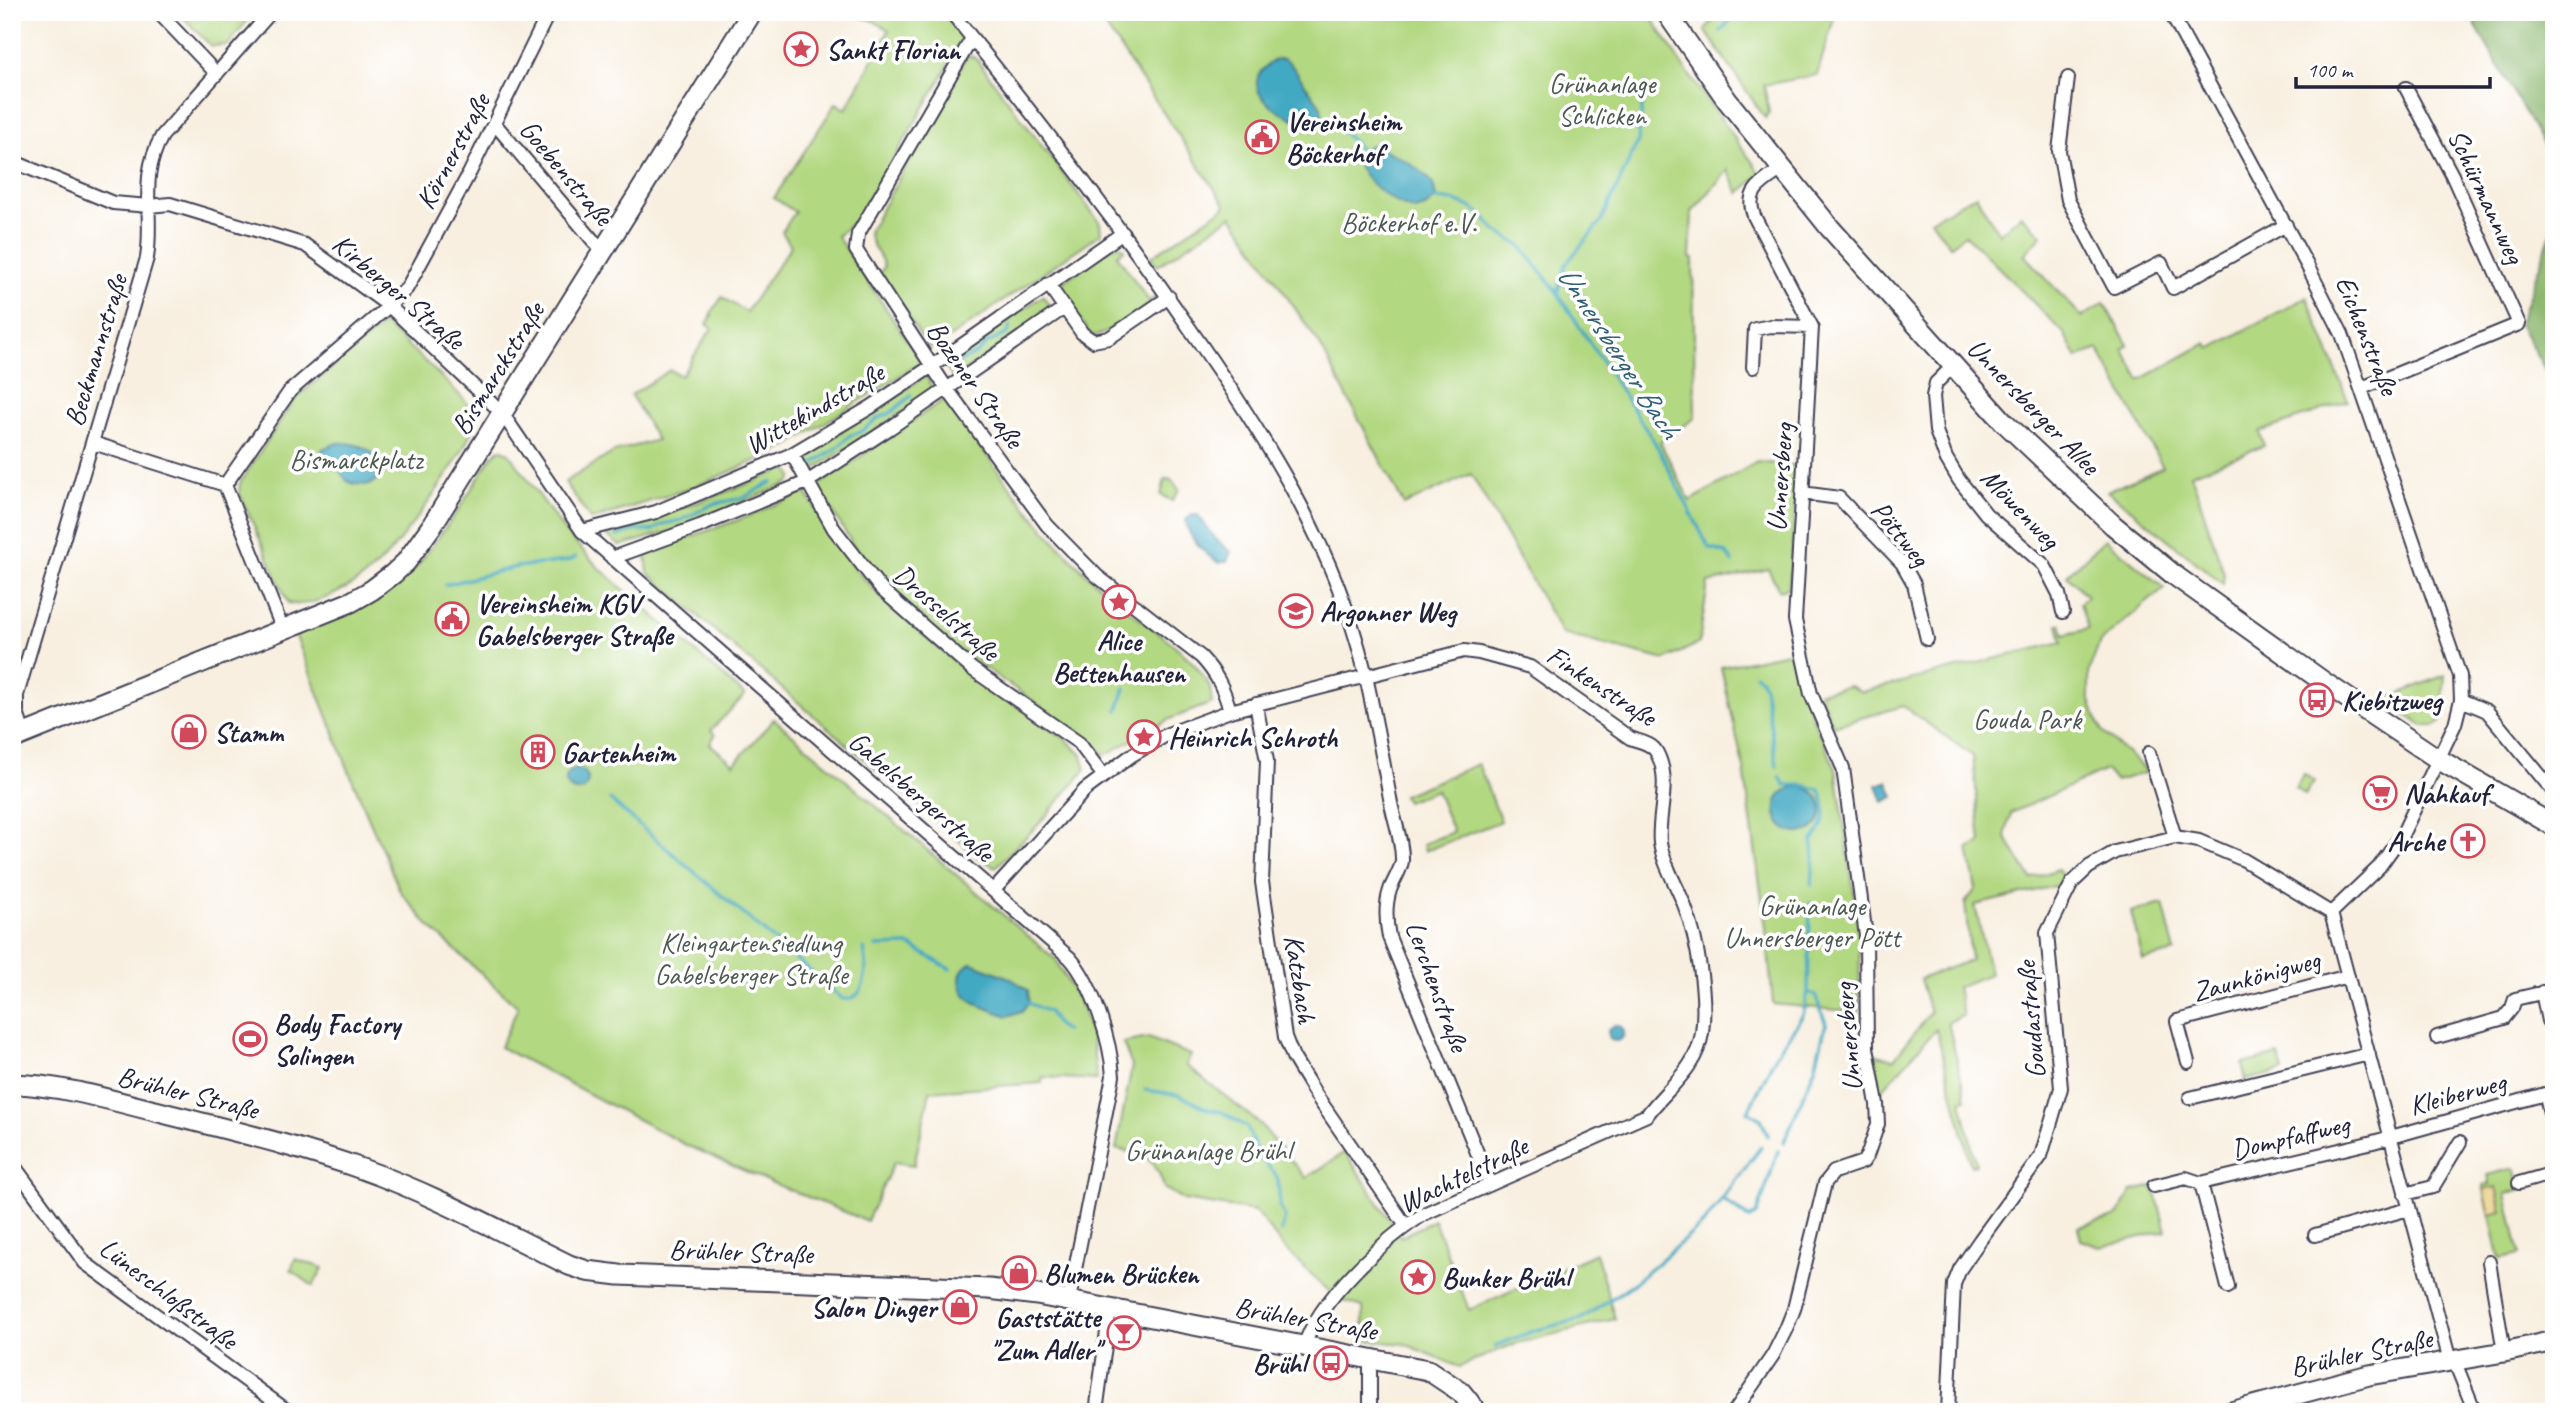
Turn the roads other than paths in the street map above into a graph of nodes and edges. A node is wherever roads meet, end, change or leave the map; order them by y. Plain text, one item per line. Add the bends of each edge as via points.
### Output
1 (158, 12) edge
2 (271, 12) edge
3 (549, 12) edge
4 (752, 12) edge
5 (951, 12) edge
6 (1666, 12) edge
7 (2170, 12) edge
8 (972, 37) junction
9 (218, 74) junction
10 (2068, 78) dead end
11 (2406, 88) dead end
12 (495, 124) junction
13 (12, 161) edge
14 (1782, 169) junction
15 (149, 206) junction
16 (2286, 225) junction
17 (1123, 233) junction
18 (602, 251) junction
19 (1048, 284) junction
20 (1169, 297) junction
21 (389, 306) junction
22 (1064, 308) junction
23 (1812, 327) junction
24 (1954, 365) junction
25 (932, 366) junction
26 (1753, 368) dead end
27 (2362, 388) junction
28 (947, 389) junction
29 (502, 413) junction
30 (93, 443) junction
31 (792, 454) junction
32 (807, 482) junction
33 (225, 485) junction
34 (1802, 493) junction
35 (582, 531) junction
36 (612, 558) junction
37 (2063, 612) dead end
38 (283, 630) junction
39 (1927, 639) dead end
40 (1366, 676) junction
41 (2461, 700) junction
42 (1256, 704) junction
43 (1230, 711) junction
44 (18, 737) edge
45 (2149, 753) dead end
46 (2438, 759) junction
47 (1103, 775) junction
48 (2554, 792) edge
49 (2554, 826) edge
50 (2175, 837) junction
51 (994, 890) junction
52 (2331, 914) junction
53 (2347, 976) junction
54 (2548, 991) edge
55 (2549, 1021) dead end
56 (2437, 1037) dead end
57 (2369, 1054) junction
58 (2188, 1062) dead end
59 (12, 1084) edge
60 (2190, 1098) dead end
61 (1647, 1115) joint
62 (2554, 1127) edge
63 (2390, 1137) junction
64 (2460, 1142) dead end
65 (12, 1163) edge
66 (2554, 1173) edge
67 (2201, 1183) junction
68 (2519, 1183) dead end
69 (1490, 1184) junction
70 (2154, 1186) dead end
71 (2405, 1194) junction
72 (2409, 1209) junction
73 (1406, 1226) junction
74 (2315, 1235) dead end
75 (2489, 1262) dead end
76 (2228, 1287) dead end
77 (1069, 1300) junction
78 (1110, 1309) junction
79 (2554, 1341) edge
80 (1304, 1347) junction
81 (2504, 1352) junction
82 (1370, 1358) junction
83 (2452, 1361) junction
84 (289, 1412) edge
85 (1096, 1412) edge
86 (1370, 1412) edge
87 (1477, 1412) edge
88 (1734, 1412) edge
89 (1948, 1412) edge
90 (2231, 1412) edge
91 (2475, 1412) edge

1 - 9 street
2 - 9 street, Beckmannstraße
3 - 12 street, Körnerstraße
4 - 18 main road, Bismarckstraße
5 - 8 street
6 - 14 main road, Unnersberger Allee
7 - 16 street, Eichenstraße
8 - 17 street
8 - 25 street, Bozener Straße via 855,243
9 - 15 street, Beckmannstraße via 158,143 147,177
10 - 16 street via 2059,150 2068,200 2114,287 2161,264 2174,288
11 - 27 street, Schürmannweg via 2452,175 2519,324
12 - 18 street, Goebenstraße
12 - 21 street, Körnerstraße via 407,288
13 - 15 street, Kirberger Straße via 113,203
14 - 23 street via 1753,193 1750,204
14 - 24 main road, Unnersberger Allee
15 - 21 street, Kirberger Straße via 170,204 305,244
15 - 30 street, Beckmannstraße via 147,258
16 - 27 street, Eichenstraße via 2327,303
17 - 19 street, Wittekindstraße
17 - 20 street
18 - 29 main road, Bismarckstraße
19 - 22 street
19 - 25 street, Wittekindstraße
20 - 22 street via 1109,338 1097,341 1086,337
20 - 40 street via 1250,416 1297,496 1346,603
21 - 29 street, Kirberger Straße
21 - 33 street via 290,391
22 - 28 street, Wittekindstraße
23 - 26 street via 1755,329
23 - 34 street, Unnersberg
24 - 37 street, Möwenweg via 1936,383 1933,396 1946,458 1986,514 2044,565
24 - 46 main road, Unnersberger Allee via 2004,422 2164,567
25 - 28 street, Bozener Straße
25 - 31 street, Wittekindstraße
27 - 41 street, Eichenstraße via 2458,667
28 - 32 street, Wittekindstraße
28 - 43 street, Bozener Straße via 1048,525 1097,576 1214,671
29 - 35 street, Gabelsbergerstraße
29 - 38 main road, Bismarckstraße via 406,562 362,597
30 - 33 street
30 - 44 street, Beckmannstraße via 17,695
31 - 32 street, Drosselstraße
31 - 35 street, Wittekindstraße via 656,512
32 - 36 street, Wittekindstraße
32 - 47 street, Drosselstraße via 841,540 886,595 972,669 1079,743
33 - 38 street
34 - 39 street, Pöttweg via 1839,498 1902,563 1914,584
34 - 88 street, Unnersberg via 1795,620 1811,694 1843,768 1866,936 1867,1048 1878,1124 1863,1162 1834,1172 1825,1183 1794,1309 1773,1355
35 - 36 street, Gabelsbergerstraße
36 - 51 street, Gabelsbergerstraße
38 - 44 main road, Bismarckstraße
40 - 42 street, Finkenstraße
40 - 61 street, Finkenstraße via 1464,651 1479,653 1530,667 1630,738 1656,751 1664,781 1661,846 1694,940 1702,1032 1686,1071
40 - 69 street, Lerchenstraße via 1402,862 1388,896 1388,931
41 - 46 street, Eichenstraße
41 - 48 street via 2487,711
42 - 43 street, Finkenstraße
42 - 73 street, Katzbach via 1267,761 1262,881 1285,1037 1316,1095
43 - 47 street, Finkenstraße via 1168,734
45 - 50 street
46 - 49 main road
46 - 52 street via 2393,849
47 - 51 street, Finkenstraße via 1069,805
50 - 52 street, Goudastraße via 2199,841 2244,860
50 - 89 street, Goudastraße via 2115,852 2089,867 2071,883 2047,933 2061,1088 2041,1156 1954,1284
51 - 77 street, Gabelsbergerstraße via 1079,969 1112,1060 1108,1107
52 - 53 street
53 - 57 street
53 - 58 street, Zaunkönigweg via 2177,1021
54 - 55 street
54 - 56 street via 2515,999 2504,1018
57 - 60 street
57 - 63 street
59 - 77 main road, Brühler Straße via 45,1085 196,1121 360,1168 587,1270 989,1289
61 - 69 street, Wachtelstraße
62 - 63 street, Kleiberweg via 2545,1094
63 - 67 street, Dompfaffweg
63 - 71 street
64 - 71 street via 2433,1186
65 - 84 street, Lüneschloßstraße via 85,1263
66 - 68 street
67 - 70 street, Dompfaffweg via 2186,1178
67 - 76 street, Dompfaffweg
69 - 73 street, Wachtelstraße
71 - 72 street
72 - 74 street
72 - 83 street
73 - 80 street, Wachtelstraße via 1333,1295 1312,1323
75 - 81 street
77 - 78 main road, Brühler Straße
78 - 80 main road, Brühler Straße
78 - 85 street
79 - 81 main road, Brühler Straße
80 - 82 main road, Brühler Straße
81 - 83 main road, Brühler Straße
82 - 86 street
82 - 87 main road, Brühler Straße via 1442,1377
83 - 90 main road, Brühler Straße via 2369,1375
83 - 91 street

